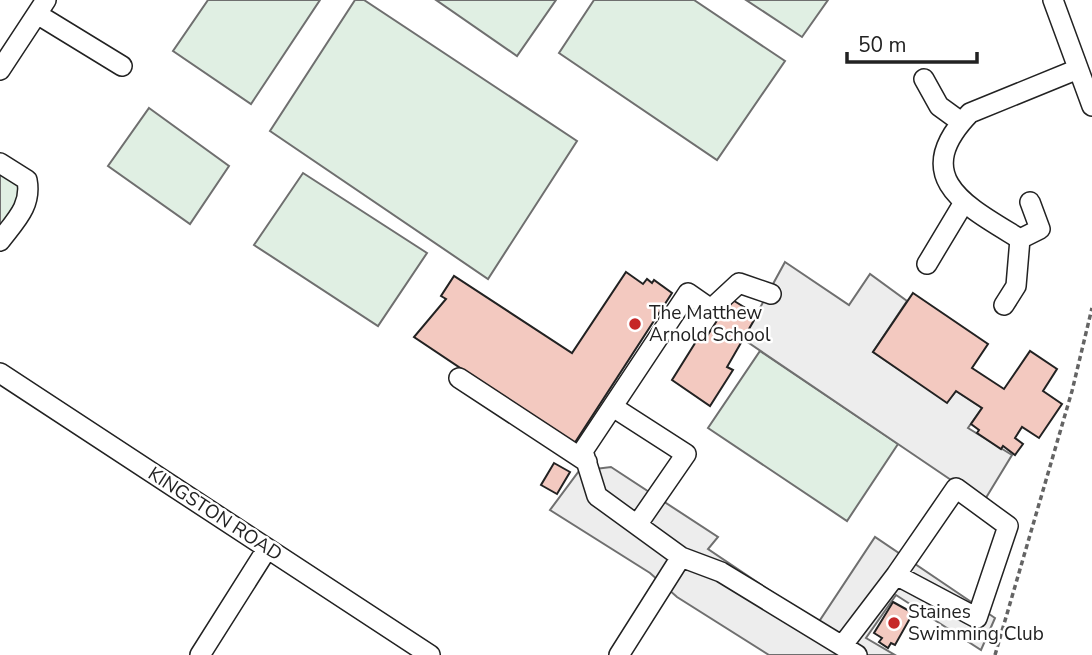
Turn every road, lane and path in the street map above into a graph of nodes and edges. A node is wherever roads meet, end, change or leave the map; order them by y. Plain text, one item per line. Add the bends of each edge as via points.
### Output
1 (1053, 0) edge
2 (42, 7) edge
3 (122, 66) dead end
4 (1078, 69) junction
5 (0, 70) edge
6 (924, 79) dead end
7 (1091, 99) edge
8 (961, 122) junction
9 (0, 163) edge
10 (1030, 202) dead end
11 (963, 204) junction
12 (1020, 239) junction
13 (0, 240) edge
14 (928, 264) dead end
15 (771, 294) dead end
16 (1004, 305) dead end
17 (1092, 308) edge
18 (0, 373) edge
19 (459, 378) dead end
20 (612, 407) junction
21 (587, 462) junction
22 (638, 525) junction
23 (267, 549) junction
24 (681, 556) junction
25 (896, 575) junction
26 (849, 650) edge
27 (200, 655) edge
28 (430, 655) edge
29 (619, 655) edge
30 (995, 655) edge

1 - 4 street
2 - 3 street
2 - 5 street
4 - 7 street
4 - 8 street via 970,113
6 - 8 street via 939,106
8 - 11 street via 948,143 945,160 953,194
9 - 13 street via 27,180 29,193 27,205
10 - 12 street via 1040,229
11 - 12 street
11 - 14 street
12 - 16 street via 1016,286
15 - 20 street via 739,283 711,309 688,293
17 - 30 path
18 - 23 street, KINGSTON ROAD
19 - 21 street
20 - 21 street via 583,451
20 - 22 street via 686,454
21 - 22 street via 597,496
22 - 24 street
23 - 27 street
23 - 28 street, KINGSTON ROAD
24 - 26 street via 729,576
24 - 29 street
25 - 25 street via 977,618 1008,526 956,488
25 - 26 street

